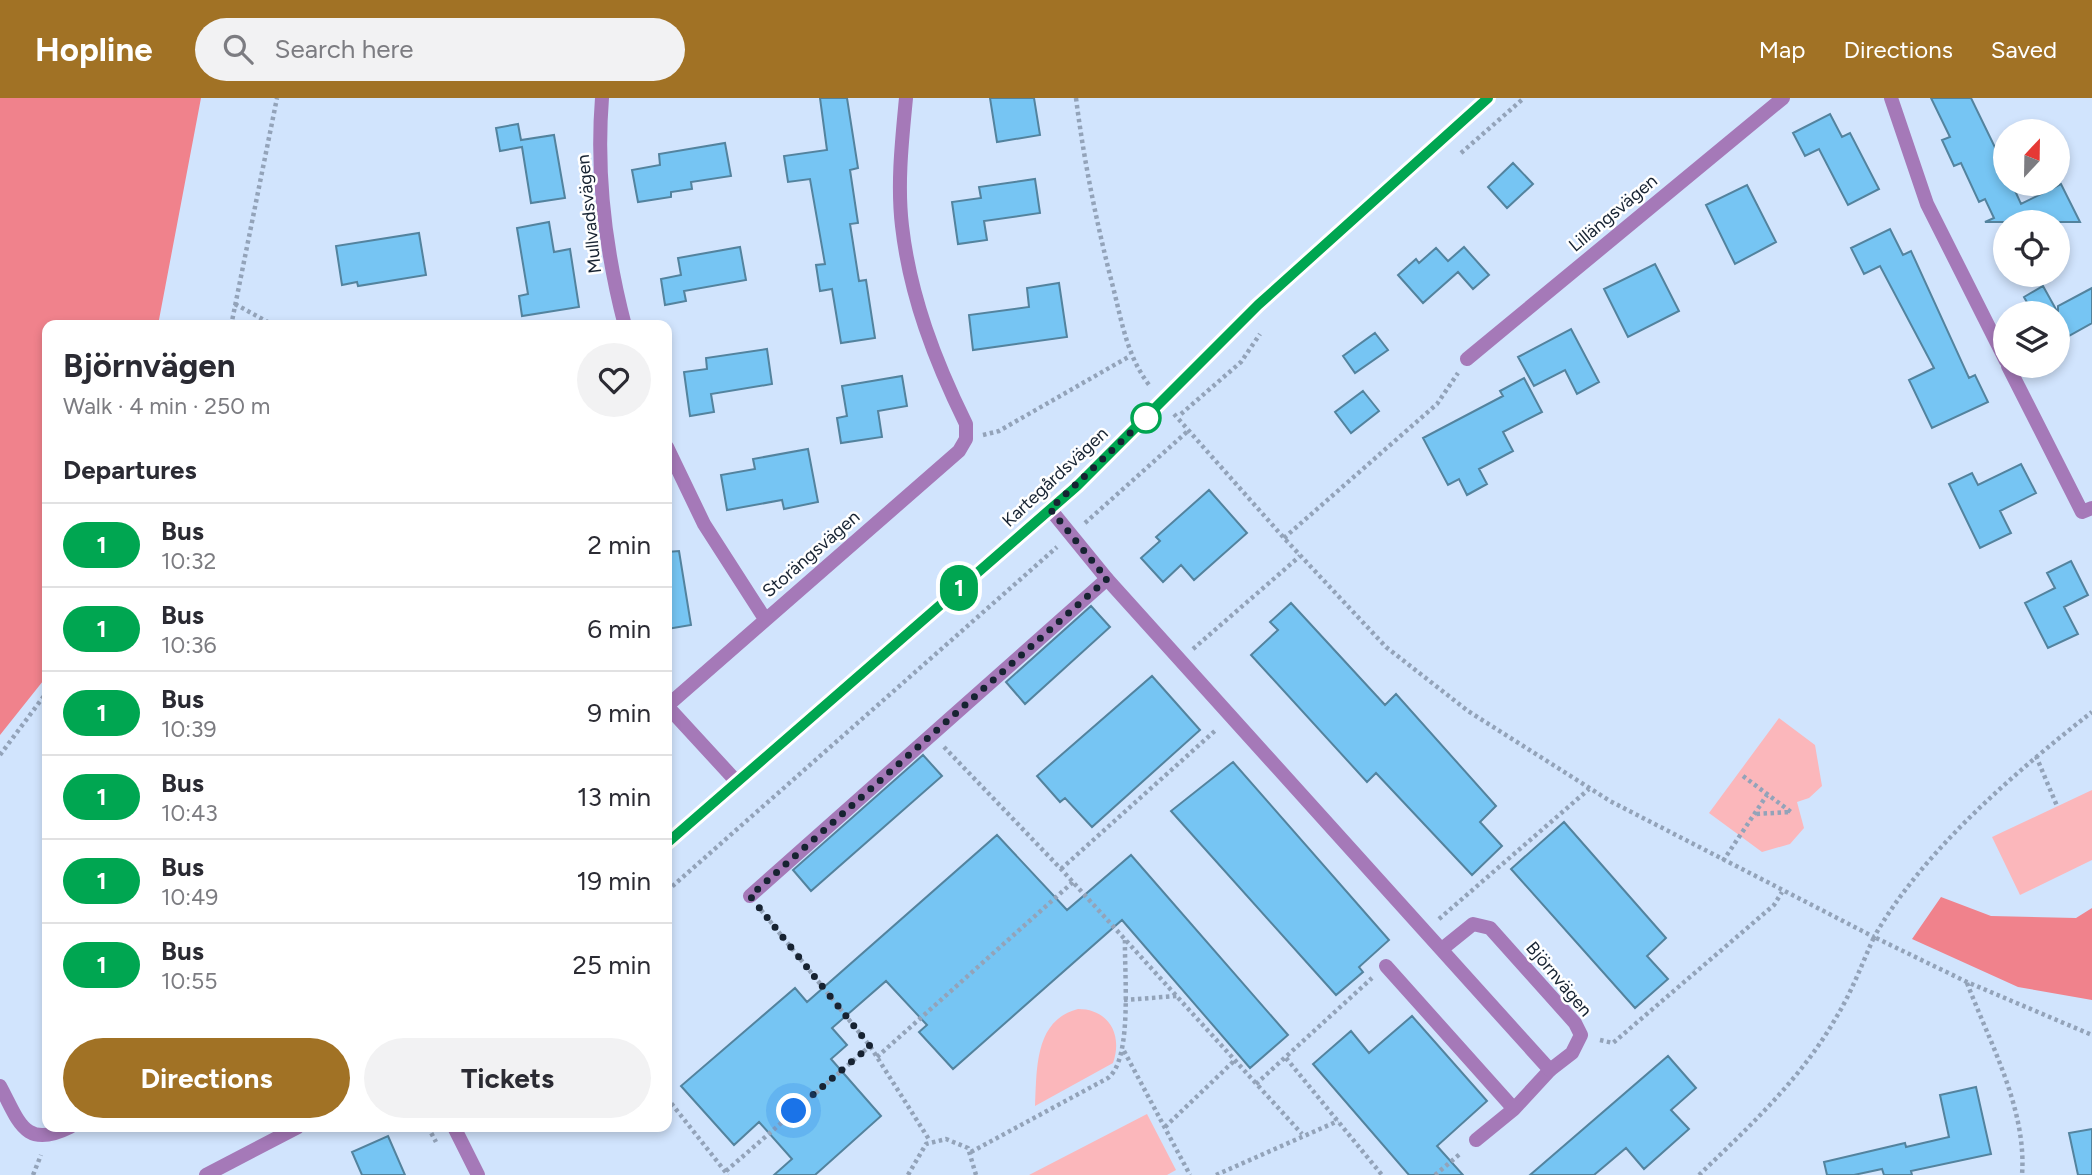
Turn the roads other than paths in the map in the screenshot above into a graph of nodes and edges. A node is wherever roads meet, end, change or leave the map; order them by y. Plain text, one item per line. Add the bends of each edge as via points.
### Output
1 (602, 98) edge
2 (906, 98) edge
3 (1488, 98) edge
4 (1783, 98) edge
5 (1891, 98) edge
6 (624, 320) edge
7 (1993, 336) edge
8 (1467, 359) road end
9 (2014, 378) edge
10 (672, 457) edge
11 (2092, 508) edge
12 (1050, 509) junction
13 (1107, 579) junction
14 (765, 619) junction
15 (672, 702) edge
16 (672, 711) edge
17 (736, 781) junction
18 (672, 839) edge
19 (750, 896) road end
20 (1442, 950) junction
21 (1386, 966) road end
22 (1550, 1070) junction
23 (0, 1086) edge
24 (1514, 1109) junction
25 (56, 1132) edge
26 (288, 1132) edge
27 (456, 1132) edge
28 (1476, 1140) road end
29 (206, 1175) edge
30 (478, 1175) edge

1 - 6 street, Mullvadsvägen via 606,226
2 - 14 street, Storängsvägen via 900,198 907,258 924,326 966,431 959,451
3 - 12 street, Kartegårdsvägen via 1258,305
4 - 8 street, Lillängsvägen
5 - 7 street via 1927,204
9 - 11 street via 2082,512
10 - 14 street via 704,524
12 - 13 street
12 - 17 street, Kartegårdsvägen
13 - 19 street
13 - 20 street
14 - 15 street, Storängsvägen
16 - 17 street, Storängsvägen
17 - 18 street, Kartegårdsvägen
20 - 22 street
20 - 22 street, Björnvägen via 1473,924 1490,928 1581,1035 1572,1053
21 - 24 street
22 - 24 street, Björnvägen
23 - 25 street via 23,1128 33,1136
24 - 28 street, Björnvägen
26 - 29 street
27 - 30 street

